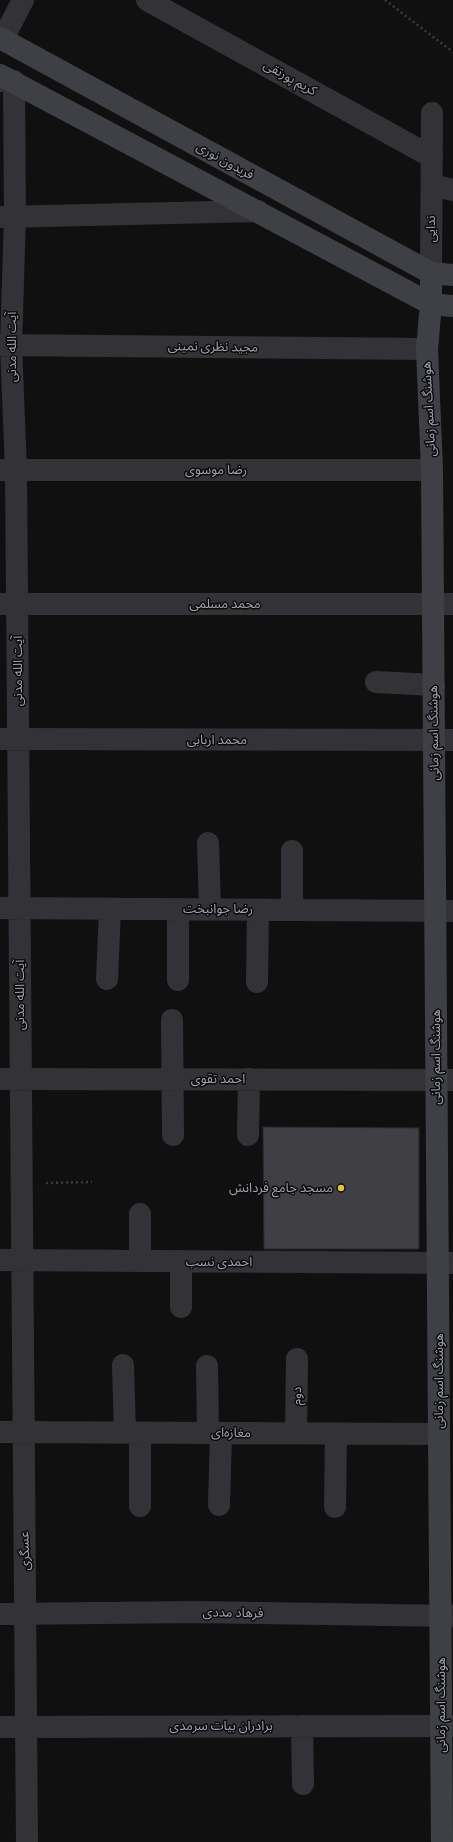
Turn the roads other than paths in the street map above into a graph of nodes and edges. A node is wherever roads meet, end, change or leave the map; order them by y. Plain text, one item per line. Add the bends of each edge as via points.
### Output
1 (23, 0) edge
2 (156, 2) edge
3 (1, 39) edge
4 (5, 79) edge
5 (432, 113) dead end
6 (432, 157) junction
7 (432, 185) junction
8 (453, 190) edge
9 (258, 211) junction
10 (7, 217) edge
11 (431, 273) junction
12 (453, 275) edge
13 (431, 304) junction
14 (453, 306) edge
15 (5, 345) edge
16 (427, 349) junction
17 (8, 470) edge
18 (432, 470) junction
19 (9, 604) edge
20 (443, 604) edge
21 (376, 682) dead end
22 (434, 685) junction
23 (9, 739) edge
24 (444, 740) edge
25 (208, 843) dead end
26 (292, 851) dead end
27 (10, 908) edge
28 (110, 909) junction
29 (178, 909) junction
30 (210, 909) junction
31 (258, 910) junction
32 (292, 910) junction
33 (444, 910) edge
34 (108, 979) dead end
35 (178, 980) dead end
36 (257, 982) dead end
37 (172, 1020) dead end
38 (10, 1079) edge
39 (172, 1079) junction
40 (249, 1079) junction
41 (445, 1080) edge
42 (173, 1135) dead end
43 (248, 1135) dead end
44 (140, 1214) dead end
45 (0, 1260) edge
46 (22, 1260) junction
47 (140, 1261) junction
48 (182, 1261) junction
49 (446, 1263) edge
50 (181, 1307) dead end
51 (297, 1359) dead end
52 (123, 1365) dead end
53 (207, 1366) dead end
54 (0, 1432) edge
55 (24, 1432) junction
56 (133, 1433) junction
57 (214, 1433) junction
58 (296, 1434) junction
59 (336, 1434) junction
60 (444, 1446) edge
61 (219, 1505) dead end
62 (140, 1506) dead end
63 (335, 1507) dead end
64 (0, 1614) edge
65 (25, 1614) junction
66 (447, 1616) edge
67 (302, 1726) junction
68 (447, 1726) edge
69 (0, 1727) edge
70 (26, 1727) junction
71 (303, 1784) dead end
72 (27, 1842) edge
73 (442, 1842) edge

1 - 3 street
2 - 6 street, کریم پورتقی
3 - 11 street, فریدون نوری
4 - 9 street
4 - 10 street, آیت‌ الله مدنی
5 - 6 street, ندایی
6 - 7 street, ندایی
7 - 8 street
7 - 11 street, ندایی
9 - 10 street
9 - 13 street
10 - 15 street, آیت‌ الله مدنی
11 - 12 street, فریدون نوری
11 - 13 street, هوشنگ اسم زمانی
13 - 14 street
13 - 16 street, هوشنگ اسم زمانی
15 - 16 street, مجید نظری نمینی
15 - 17 street, آیت‌ الله مدنی
16 - 18 street, هوشنگ اسم زمانی
17 - 18 street, رضا موسوی
17 - 19 street, آیت‌ الله مدنی
18 - 20 street, هوشنگ اسم زمانی
19 - 20 street, محمد مسلمی
19 - 23 street, آیت‌ الله مدنی
20 - 22 street, هوشنگ اسم زمانی
21 - 22 street
22 - 24 street, هوشنگ اسم زمانی
23 - 24 street, محمد اربابی
23 - 27 street, آیت‌ الله مدنی
24 - 33 street, هوشنگ اسم زمانی
25 - 30 street
26 - 32 street
27 - 28 street, رضا جوانبخت
27 - 38 street, آیت‌ الله مدنی
28 - 29 street, رضا جوانبخت
28 - 34 street
29 - 30 street, رضا جوانبخت
29 - 35 street
30 - 31 street, رضا جوانبخت
31 - 32 street, رضا جوانبخت
31 - 36 street
32 - 33 street, رضا جوانبخت
33 - 41 street, هوشنگ اسم زمانی
37 - 39 street
38 - 39 street, احمد تقوی
38 - 46 street, آیت‌ الله مدنی via 22,1183
39 - 40 street, احمد تقوی
39 - 42 street
40 - 41 street, احمد تقوی
40 - 43 street
41 - 49 street, هوشنگ اسم زمانی
44 - 47 street
45 - 46 street, احمدی نسب
46 - 47 street, احمدی نسب
46 - 55 street, عسگری
47 - 48 street, احمدی نسب
48 - 49 street, احمدی نسب
48 - 50 street
49 - 60 street, هوشنگ اسم زمانی
51 - 58 street, دوم
52 - 56 street
53 - 57 street
54 - 55 street, مغازه‌ای
55 - 56 street, مغازه‌ای
55 - 65 street, عسگری
56 - 57 street, مغازه‌ای
56 - 62 street
57 - 58 street, مغازه‌ای
57 - 61 street
58 - 59 street, مغازه‌ای
59 - 60 street, مغازه‌ای
59 - 63 street
60 - 66 street, هوشنگ اسم زمانی
64 - 65 street, فرهاد مددی
65 - 66 street, فرهاد مددی via 196,1612
65 - 70 street, عسگری
66 - 68 street, هوشنگ اسم زمانی
67 - 68 street, برادران بیات سرمدی
67 - 70 street, برادران بیات سرمدی
67 - 71 street
68 - 73 street, هوشنگ اسم زمانی
69 - 70 street, برادران بیات سرمدی
70 - 72 street, عسگری

